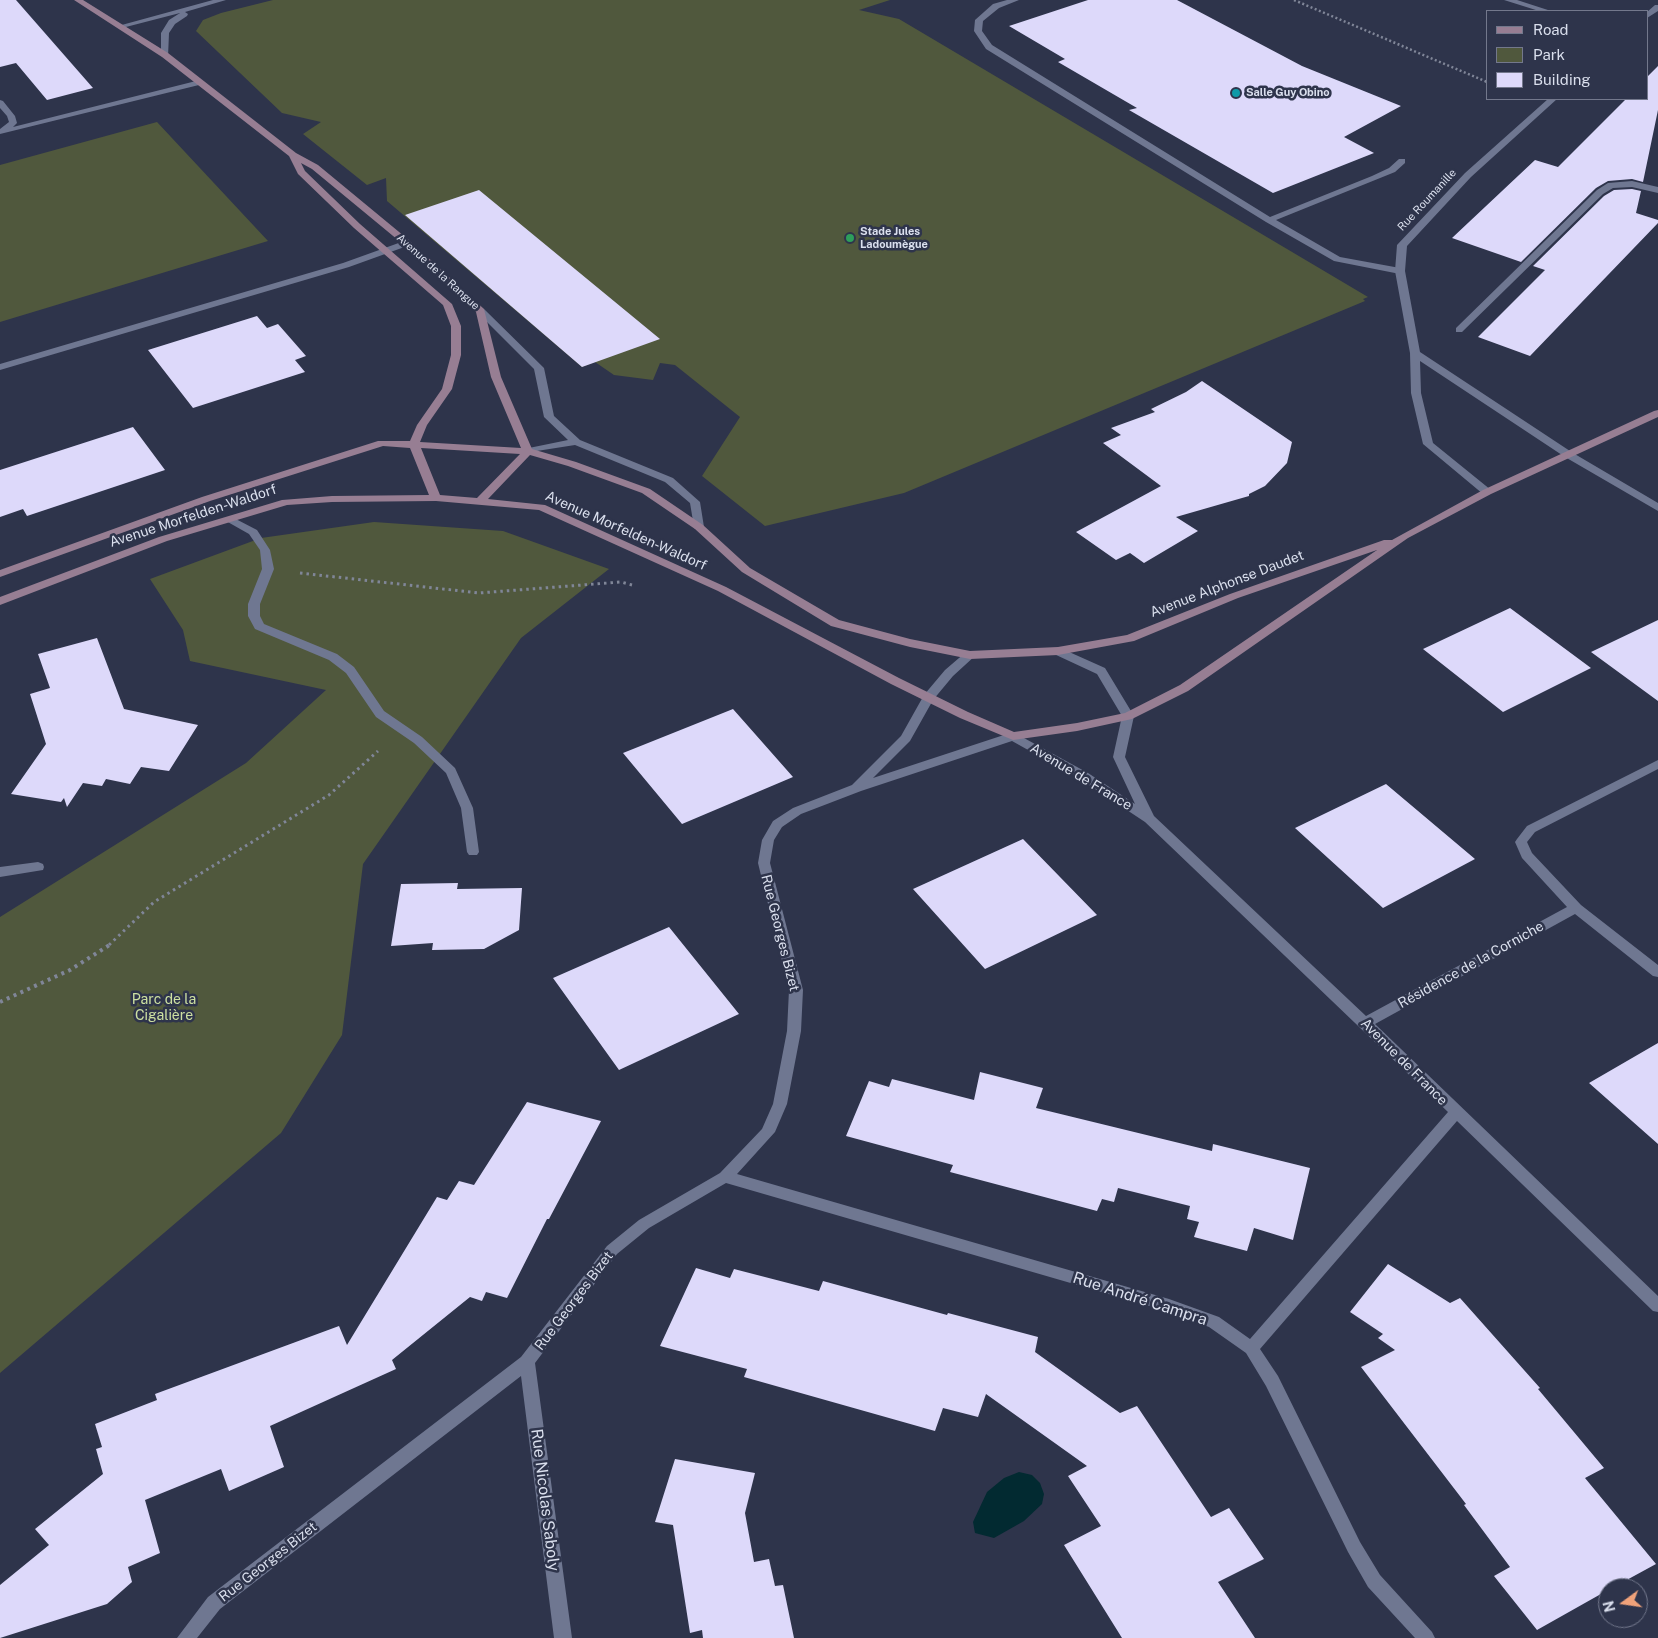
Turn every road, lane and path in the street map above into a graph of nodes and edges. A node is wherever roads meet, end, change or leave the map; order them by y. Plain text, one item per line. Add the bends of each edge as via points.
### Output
1 (78, 0) edge
2 (222, 0) edge
3 (1015, 0) edge
4 (1294, 0) edge
5 (1508, 0) edge
6 (1658, 7) edge
7 (192, 8) junction
8 (1543, 10) edge
9 (1648, 15) edge
10 (122, 26) junction
11 (165, 55) junction
12 (200, 82) junction
13 (1486, 82) edge
14 (1552, 100) edge
15 (0, 103) edge
16 (2, 132) edge
17 (293, 156) junction
18 (1402, 161) dead end
19 (1658, 190) edge
20 (1269, 220) junction
21 (407, 243) junction
22 (386, 250) junction
23 (1400, 270) junction
24 (481, 311) junction
25 (1459, 330) dead end
26 (1415, 353) junction
27 (0, 367) edge
28 (1658, 412) edge
29 (576, 442) junction
30 (414, 446) junction
31 (528, 451) junction
32 (1569, 455) junction
33 (1487, 492) junction
34 (436, 498) junction
35 (479, 502) junction
36 (1658, 508) edge
37 (230, 519) junction
38 (699, 527) junction
39 (1404, 536) junction
40 (268, 569) junction
41 (0, 574) edge
42 (636, 585) dead end
43 (0, 601) edge
44 (1058, 651) junction
45 (970, 655) junction
46 (928, 698) junction
47 (1128, 716) junction
48 (402, 729) junction
49 (1012, 736) junction
50 (1658, 764) edge
51 (857, 788) junction
52 (1149, 819) junction
53 (473, 852) dead end
54 (38, 867) dead end
55 (0, 872) edge
56 (1576, 908) junction
57 (1658, 972) edge
58 (0, 1002) edge
59 (1365, 1023) junction
60 (1456, 1113) junction
61 (725, 1177) junction
62 (1658, 1306) edge
63 (1250, 1348) junction
64 (527, 1362) junction
65 (186, 1638) edge
66 (563, 1638) edge
67 (1426, 1638) edge

1 - 10 main road, Avenue de la Rangue
2 - 7 street
3 - 20 street via 996,6 979,20 978,31 989,46
4 - 13 path
5 - 8 street
6 - 9 street
7 - 10 street
7 - 11 street via 172,22 165,33
10 - 11 main road, Avenue de la Rangue
11 - 12 main road, Avenue de la Rangue
12 - 16 street
12 - 17 main road, Avenue de la Rangue
14 - 23 street, Rue Roumanille via 1468,175 1402,245
15 - 16 street via 13,123
17 - 21 main road, Avenue de la Rangue via 315,167
17 - 22 main road, Avenue de la Rangue via 301,172
18 - 20 street via 1375,178
19 - 25 street via 1632,184 1611,185 1600,192
20 - 23 street via 1337,259
21 - 22 street
21 - 24 main road, Avenue de la Rangue
22 - 27 street via 346,265
22 - 30 main road, Avenue de la Rangue via 447,304 456,326 456,355 447,389 422,425
23 - 26 street, Rue Roumanille
24 - 29 street via 539,368 549,417
24 - 31 main road, Avenue de la Rangue via 496,377
26 - 32 street
26 - 33 street, Rue Roumanille via 1416,393 1428,444
28 - 32 main road, Avenue Alphonse Daudet
29 - 31 street
29 - 38 street via 669,480 695,502
30 - 31 main road, Avenue Morfelden-Waldorf
30 - 34 main road
30 - 41 main road, Avenue Morfelden-Waldorf via 382,443 334,457 206,499
31 - 35 main road
31 - 38 main road, Avenue Morfelden-Waldorf via 646,491
32 - 33 main road, Avenue Alphonse Daudet
32 - 36 street
33 - 39 main road, Avenue Alphonse Daudet
34 - 35 main road, Avenue Morfelden-Waldorf
34 - 37 main road, Avenue Morfelden-Waldorf via 286,502
35 - 46 main road, Avenue Morfelden-Waldorf via 541,507 722,589
37 - 40 street via 253,532 265,550
37 - 43 main road, Avenue Morfelden-Waldorf via 163,539
38 - 45 main road, Avenue Morfelden-Waldorf via 746,570 835,623
39 - 44 main road, Avenue Alphonse Daudet via 1234,596 1130,638
39 - 47 main road, Avenue Alphonse Daudet via 1184,688
40 - 42 path via 479,593 621,582
40 - 48 street via 254,604 254,616 259,626 333,658 350,670 380,714
44 - 45 main road, Avenue Morfelden-Waldorf
44 - 47 street via 1101,671
45 - 46 street via 949,672
46 - 49 main road, Avenue Morfelden-Waldorf
46 - 51 street via 906,738
47 - 49 main road
47 - 52 street, Avenue de France via 1119,757
48 - 53 street via 451,771 467,808
48 - 58 path via 329,795 154,902 116,941 70,970
49 - 51 street, Rue Georges Bizet
49 - 52 street, Avenue de France via 1084,776
50 - 56 street via 1531,829 1521,842 1526,855
51 - 61 street, Rue Georges Bizet via 798,811 777,824 768,840 764,863 796,990 794,1030 780,1104 768,1132
52 - 59 street, Avenue de France
54 - 55 street
56 - 57 street
56 - 59 street, Résidence de la Corniche
59 - 60 street, Avenue de France
60 - 62 street, Avenue de France
60 - 63 street
61 - 63 street, Rue André Campra via 1169,1305 1214,1322
61 - 64 street, Rue Georges Bizet via 644,1224 612,1250
63 - 67 street, Rue André Campra via 1272,1381 1374,1581
64 - 65 street, Rue Georges Bizet via 214,1603
64 - 66 street, Rue Nicolas Saboly

